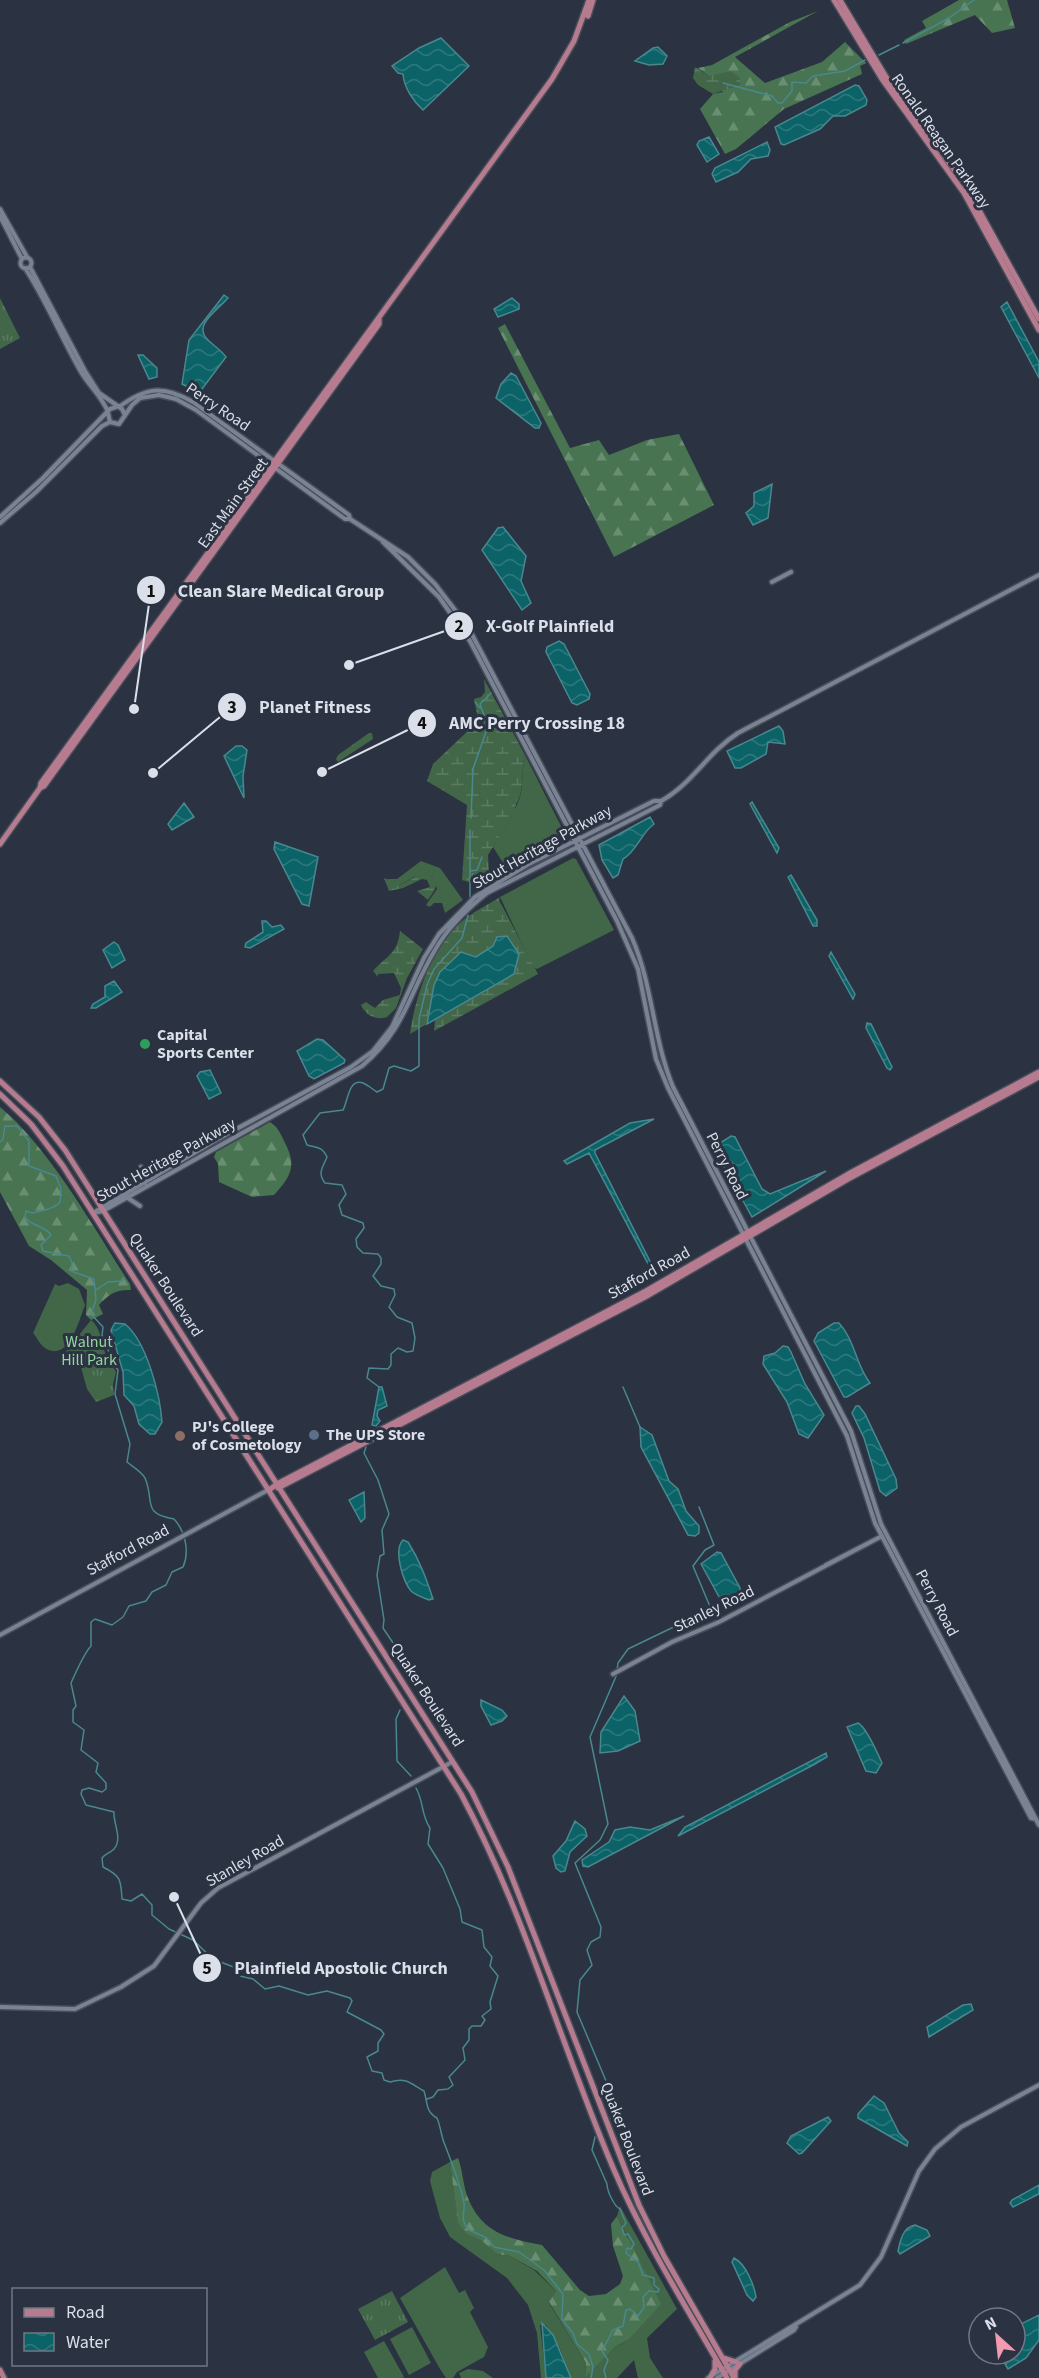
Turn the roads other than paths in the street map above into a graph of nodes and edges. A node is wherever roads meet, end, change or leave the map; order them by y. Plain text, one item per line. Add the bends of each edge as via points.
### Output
1 (591, 0) edge
2 (834, 0) edge
3 (840, 0) edge
4 (0, 209) edge
5 (0, 216) edge
6 (24, 258) junction
7 (27, 268) junction
8 (1039, 319) edge
9 (56, 324) junction
10 (1039, 330) edge
11 (68, 340) junction
12 (118, 407) junction
13 (108, 412) junction
14 (125, 416) junction
15 (110, 422) junction
16 (275, 464) junction
17 (0, 517) edge
18 (348, 519) junction
19 (0, 523) edge
20 (383, 542) junction
21 (791, 572) dead end
22 (1039, 574) edge
23 (772, 582) dead end
24 (40, 788) junction
25 (661, 801) junction
26 (580, 838) junction
27 (575, 841) junction
28 (0, 844) edge
29 (583, 844) junction
30 (578, 846) junction
31 (1039, 1072) edge
32 (1039, 1077) edge
33 (0, 1081) edge
34 (0, 1094) edge
35 (141, 1167) dead end
36 (145, 1183) junction
37 (128, 1198) junction
38 (140, 1206) dead end
39 (102, 1209) junction
40 (93, 1213) junction
41 (746, 1236) junction
42 (278, 1486) junction
43 (269, 1490) junction
44 (884, 1535) junction
45 (0, 1635) edge
46 (613, 1674) dead end
47 (454, 1761) junction
48 (445, 1766) junction
49 (1039, 1825) edge
50 (0, 2007) edge
51 (1039, 2085) edge
52 (710, 2348) junction
53 (721, 2356) junction
54 (738, 2363) junction
55 (0, 2370) edge
56 (726, 2372) edge
57 (712, 2377) edge
58 (4, 2378) edge
59 (734, 2378) edge

1 - 16 main road, East Main Street via 586,20 564,60 374,331
2 - 10 main road, Ronald Reagan Parkway via 869,60 964,193
3 - 8 main road, Ronald Reagan Parkway via 886,77 975,201
4 - 6 street
5 - 6 street
6 - 7 street via 21,264
6 - 7 street via 32,262
7 - 9 street
7 - 11 street
9 - 11 street
9 - 13 street
11 - 12 street via 99,393
12 - 13 street, Perry Road
12 - 14 street
12 - 16 street, Perry Road via 149,390 177,393
13 - 15 street
13 - 17 street, Perry Road
14 - 15 street, Perry Road via 119,424
14 - 16 street, Perry Road via 140,398 170,396
15 - 19 street, Perry Road
16 - 18 street, Perry Road
16 - 18 street, Perry Road via 342,510
16 - 24 main road, East Main Street
16 - 24 main road, East Main Street via 60,766
18 - 20 street, Perry Road
20 - 26 street, Perry Road via 427,575 468,627
20 - 27 street, Perry Road via 431,588 465,632
21 - 23 street
22 - 25 street, Stout Heritage Parkway via 738,733 683,786
24 - 28 main road, East Main Street
25 - 26 street, Stout Heritage Parkway via 658,799
25 - 29 street, Stout Heritage Parkway via 660,805
26 - 27 street, Stout Heritage Parkway
26 - 29 street, Perry Road
27 - 30 street, Perry Road
27 - 36 street, Stout Heritage Parkway via 495,883 457,913 424,958 392,1028 373,1051
29 - 30 street, Stout Heritage Parkway
29 - 41 street, Perry Road via 638,952 660,1052
30 - 37 street, Stout Heritage Parkway via 496,888 463,914 435,949 400,1025 362,1066
30 - 41 street, Perry Road via 631,950 656,1059 665,1081
31 - 41 main road, Stafford Road via 852,1172
32 - 41 main road, Stafford Road
33 - 39 main road, Quaker Boulevard via 52,1133
34 - 40 main road, Quaker Boulevard via 45,1140
35 - 36 street
36 - 39 street, Stout Heritage Parkway
37 - 38 street
37 - 39 street, Stout Heritage Parkway
39 - 40 street, Stout Heritage Parkway
39 - 42 main road, Quaker Boulevard
40 - 43 main road, Quaker Boulevard
41 - 42 main road, Stafford Road via 621,1310
41 - 44 street, Perry Road via 853,1437
42 - 43 main road, Stafford Road
42 - 47 main road, Quaker Boulevard
43 - 45 street, Stafford Road
43 - 48 main road, Quaker Boulevard
44 - 46 street, Stanley Road
44 - 49 street, Perry Road
47 - 48 street, Stanley Road
47 - 53 main road, Quaker Boulevard via 504,1859 639,2205
48 - 50 street, Stanley Road via 218,1888 201,1903 149,1970 79,2008
48 - 52 main road, Quaker Boulevard via 496,1865 623,2191
51 - 54 street via 961,2127 943,2141 921,2168 881,2257 864,2281
52 - 56 main road, Quaker Boulevard
52 - 57 main road via 716,2365
53 - 54 main road
53 - 56 main road, Quaker Boulevard
54 - 56 street
54 - 59 main road
55 - 58 main road
56 - 57 street
56 - 59 main road, Quaker Boulevard

